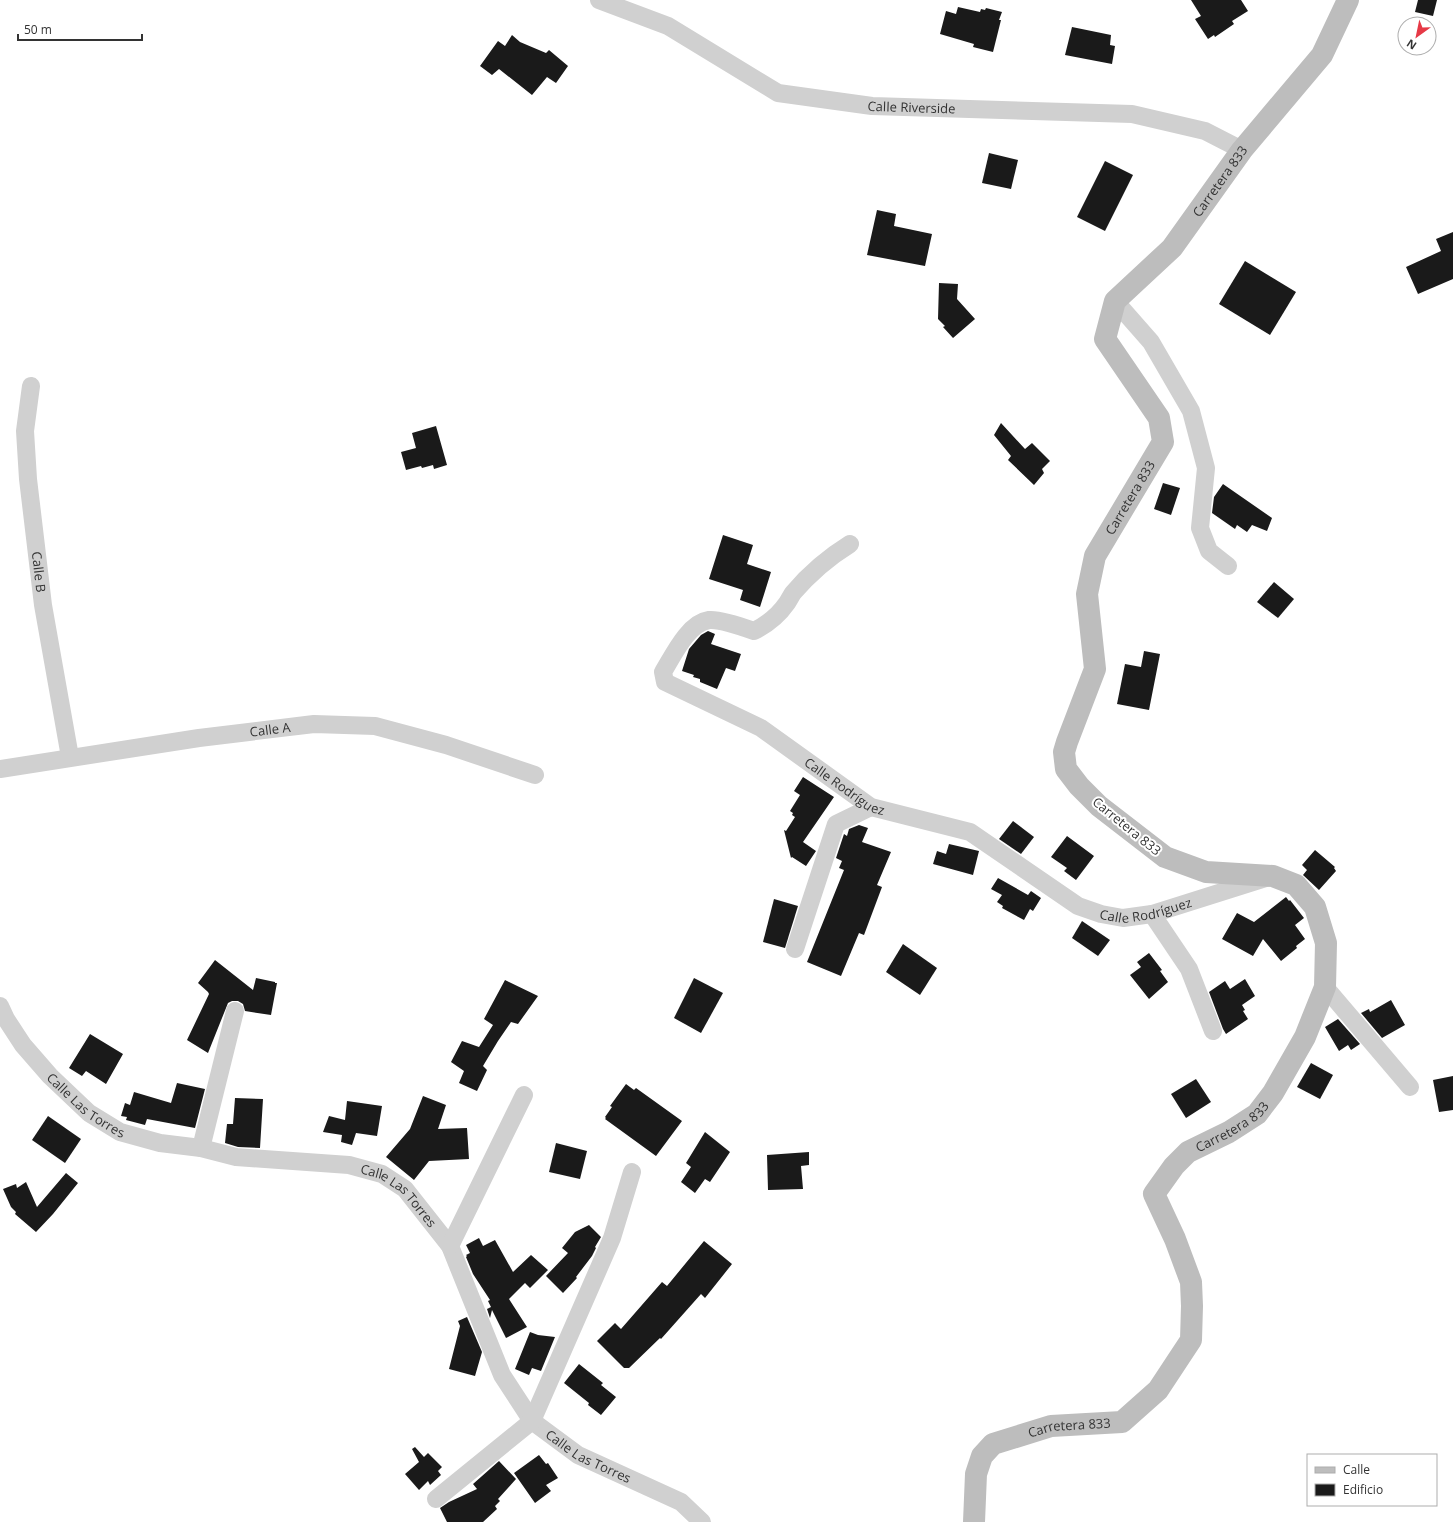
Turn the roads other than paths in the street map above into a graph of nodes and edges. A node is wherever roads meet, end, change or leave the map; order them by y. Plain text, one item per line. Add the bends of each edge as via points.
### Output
1 (599, 0) edge
2 (1348, 0) edge
3 (1242, 150) junction
4 (1115, 301) junction
5 (31, 386) dead end
6 (850, 544) dead end
7 (1228, 566) dead end
8 (70, 758) junction
9 (0, 769) edge
10 (535, 775) dead end
11 (871, 807) junction
12 (1273, 876) junction
13 (1152, 914) junction
14 (795, 949) dead end
15 (1325, 987) junction
16 (0, 1006) edge
17 (235, 1011) dead end
18 (1213, 1031) dead end
19 (1410, 1087) dead end
20 (524, 1095) dead end
21 (201, 1148) junction
22 (632, 1172) dead end
23 (450, 1246) junction
24 (532, 1421) junction
25 (436, 1499) dead end
26 (702, 1522) edge
27 (974, 1522) edge

1 - 3 street, Calle Riverside via 668,26 778,93 872,106 1132,114 1206,131
2 - 3 street, Carretera 833 via 1322,55
3 - 4 street, Carretera 833 via 1172,248
4 - 7 street via 1151,342 1191,411 1206,468 1200,528 1209,551
4 - 12 street, Carretera 833 via 1105,339 1159,418 1163,442 1095,556 1087,594 1095,669 1064,752 1066,769 1099,806 1165,857 1206,872
5 - 8 street, Calle B via 25,431 28,479 43,605
6 - 11 street, Calle Rodríguez via 813,572 793,593 776,617 754,631 708,620 695,627 683,638 663,672 665,682 761,728
8 - 9 street, Calle A
8 - 10 street, Calle A via 199,738 314,724 376,726 446,745
11 - 13 street, Calle Rodríguez via 970,832 1078,906 1100,914 1123,918
11 - 14 street via 836,824
12 - 13 street, Calle Rodríguez
12 - 15 street, Carretera 833 via 1296,885 1315,907 1326,943
13 - 18 street via 1189,969
15 - 19 street
15 - 27 street, Carretera 833 via 1305,1037 1273,1093 1257,1114 1229,1132 1188,1152 1174,1166 1154,1194 1191,1282 1191,1340 1158,1390 1122,1422 1051,1426 993,1444 982,1456 976,1474
16 - 21 street, Calle Las Torres via 23,1045 50,1076 89,1113 120,1132 160,1143
17 - 21 street
20 - 23 street
21 - 23 street, Calle Las Torres via 236,1157 349,1165 382,1174 405,1189
22 - 24 street via 612,1238
23 - 24 street, Calle Las Torres via 502,1375
24 - 25 street
24 - 26 street, Calle Las Torres via 578,1455 681,1502

